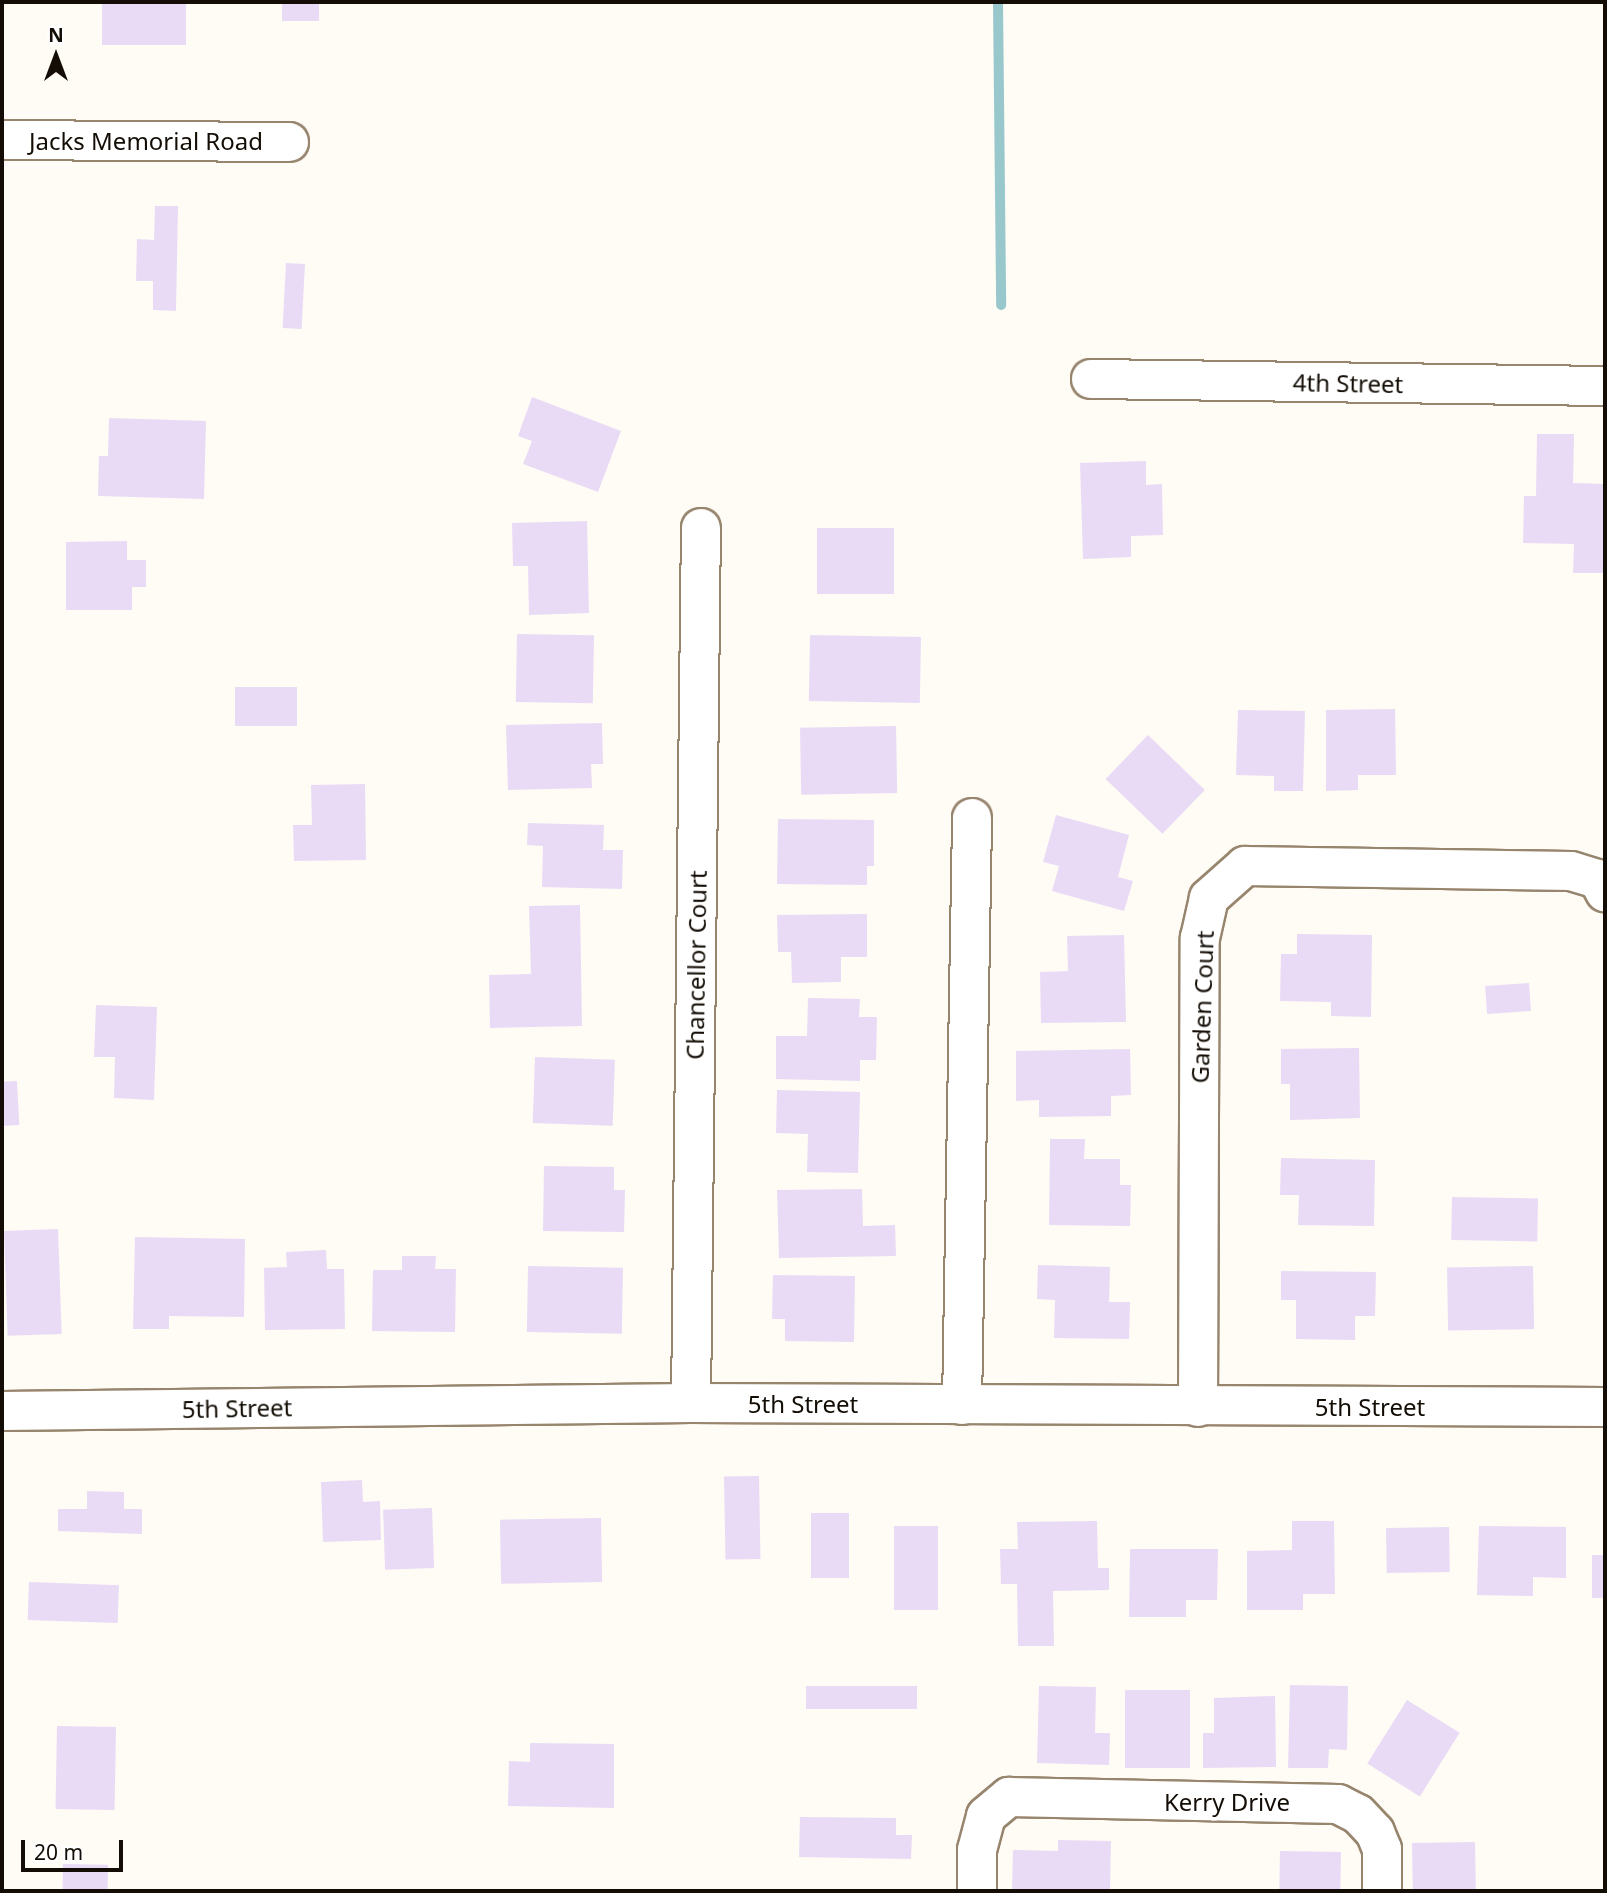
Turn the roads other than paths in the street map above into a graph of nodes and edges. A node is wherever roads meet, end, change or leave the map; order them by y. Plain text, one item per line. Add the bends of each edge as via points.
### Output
1 (2, 141) edge
2 (289, 142) dead end
3 (1091, 379) dead end
4 (1605, 386) edge
5 (701, 528) dead end
6 (972, 818) dead end
7 (1605, 892) edge
8 (691, 1403) junction
9 (962, 1405) junction
10 (1198, 1407) junction
11 (1605, 1407) edge
12 (2, 1411) edge
13 (977, 1891) edge
14 (1382, 1891) edge

1 - 2 street, Jacks Memorial Road
3 - 4 street, 4th Street
5 - 8 street, Chancellor Court
6 - 9 street
7 - 10 street, Garden Court via 1598,879 1570,871 1245,866 1209,898 1199,938
8 - 9 street, 5th Street
8 - 12 street, 5th Street
9 - 10 street, 5th Street
10 - 11 street, 5th Street
13 - 14 street, Kerry Drive via 977,1850 986,1816 1009,1797 1338,1804 1358,1814 1375,1832 1381,1849

